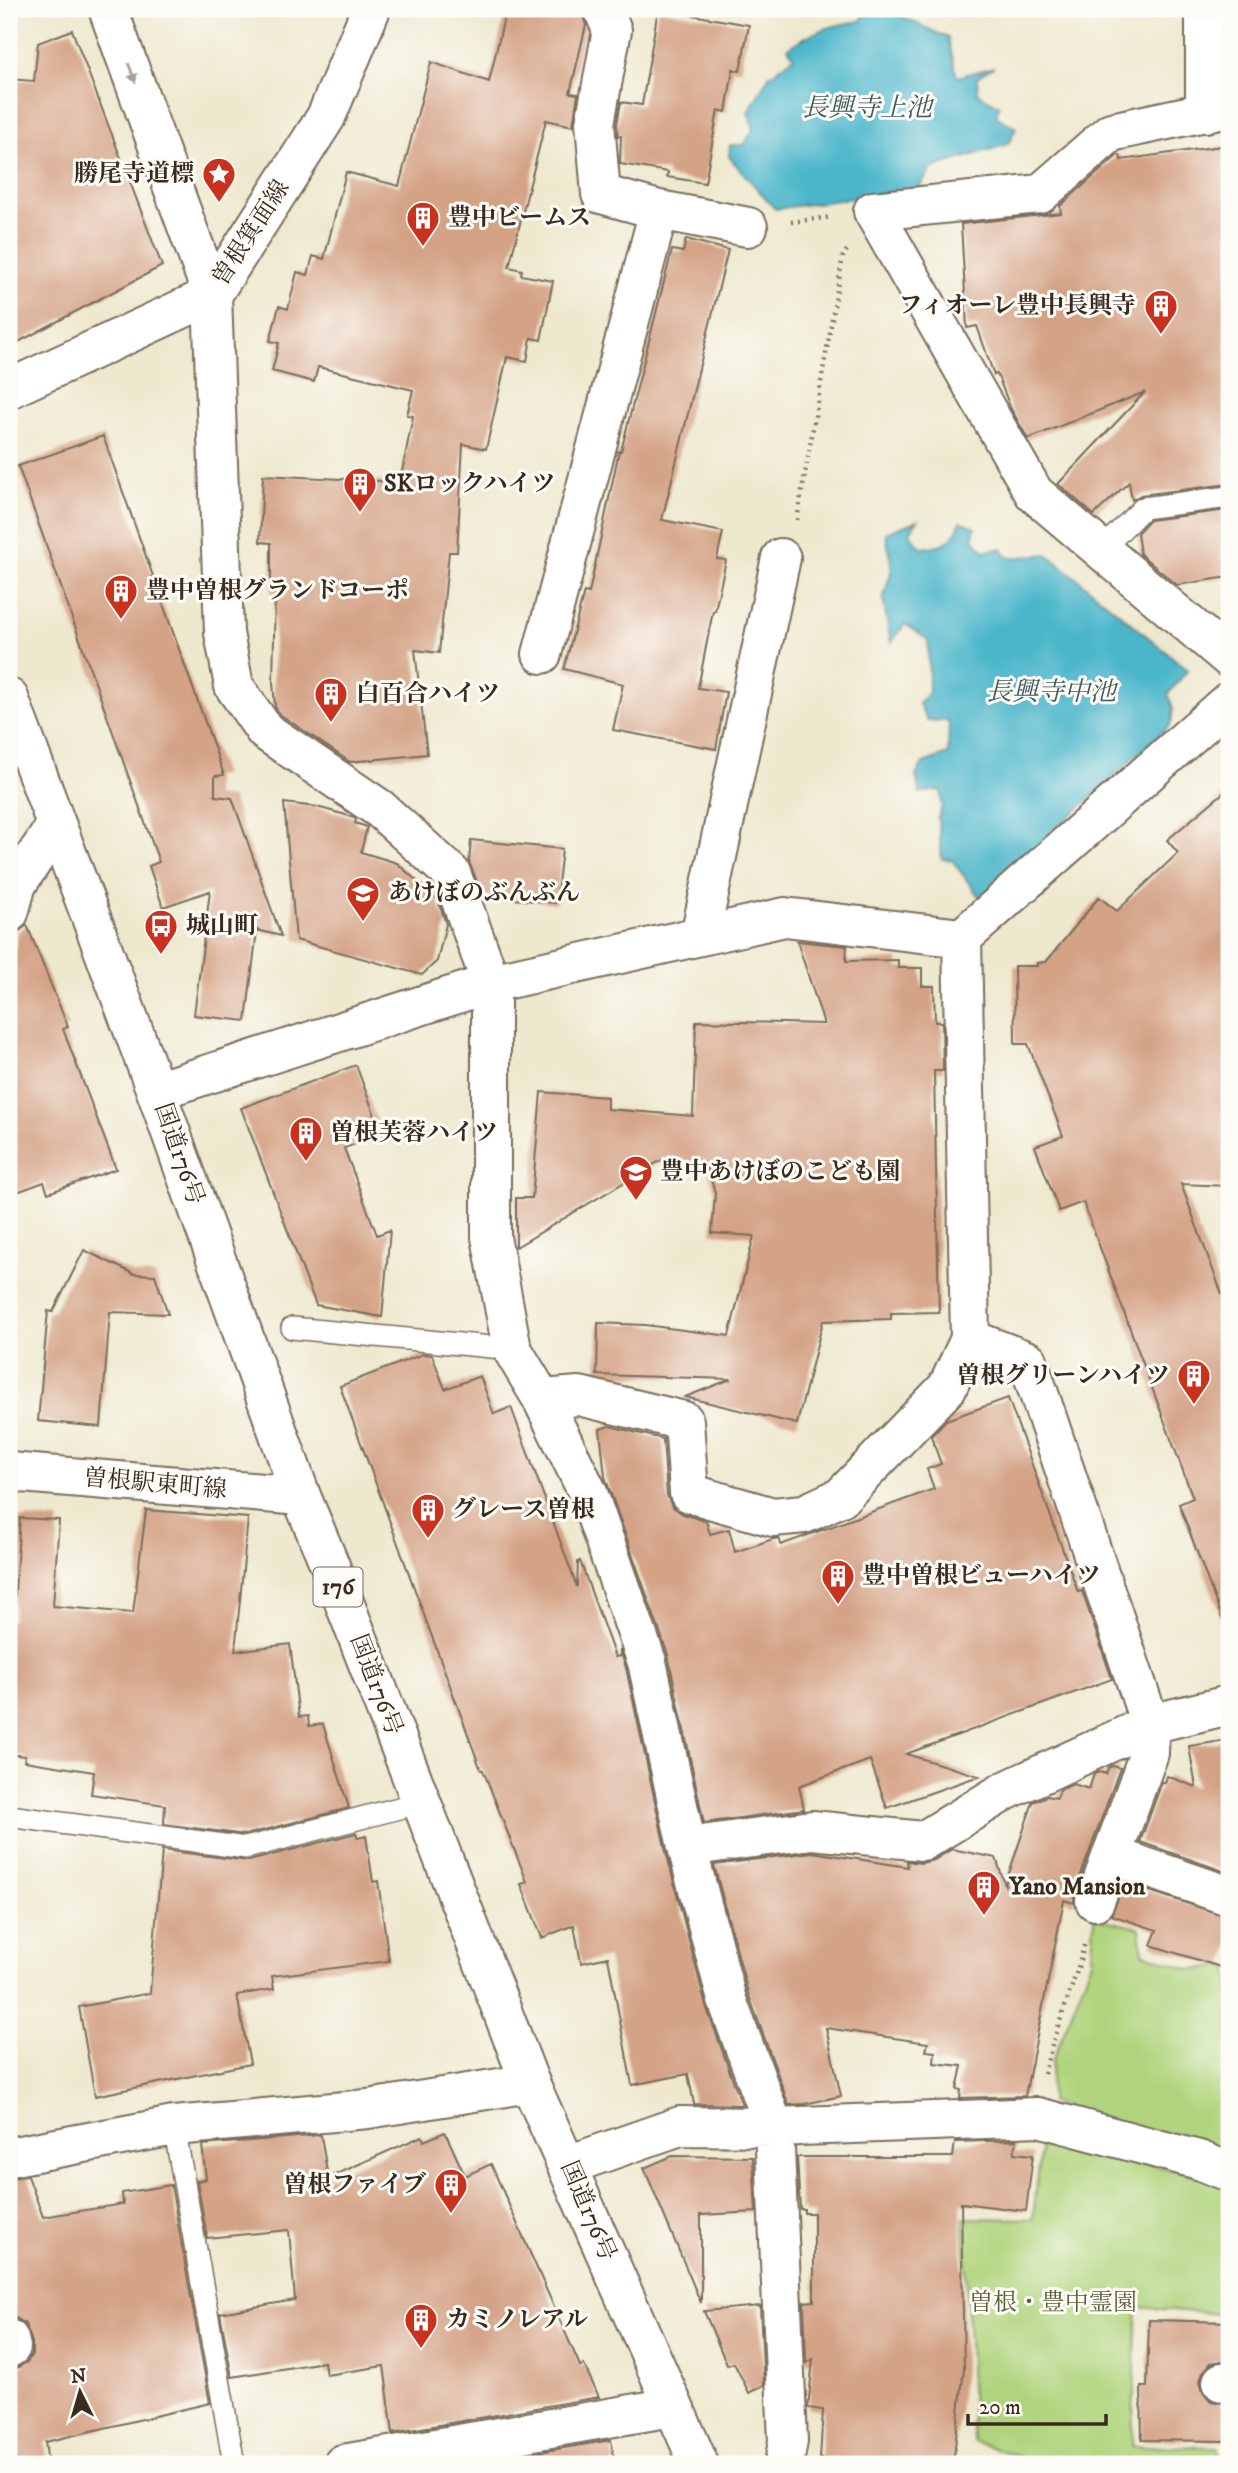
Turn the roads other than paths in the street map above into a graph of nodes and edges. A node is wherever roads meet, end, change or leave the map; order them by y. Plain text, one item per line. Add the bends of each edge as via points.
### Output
1 (108, 9) edge
2 (371, 9) edge
3 (603, 9) edge
4 (1205, 9) edge
5 (1217, 110) edge
6 (659, 209) junction
7 (748, 227) road end
8 (212, 295) junction
9 (9, 389) edge
10 (1229, 497) edge
11 (1101, 550) junction
12 (781, 558) road end
13 (542, 654) dead end
14 (1229, 658) edge
15 (9, 698) edge
16 (1229, 701) edge
17 (55, 827) junction
18 (9, 913) edge
19 (700, 936) junction
20 (962, 938) junction
21 (491, 984) junction
22 (156, 1091) junction
23 (292, 1328) dead end
24 (970, 1339) junction
25 (512, 1349) junction
26 (542, 1399) junction
27 (9, 1472) edge
28 (301, 1496) junction
29 (1229, 1705) edge
30 (1150, 1724) junction
31 (422, 1802) junction
32 (9, 1816) edge
33 (687, 1847) junction
34 (1113, 1856) junction
35 (1229, 1896) edge
36 (1096, 1901) road end
37 (530, 2083) junction
38 (174, 2126) junction
39 (774, 2127) junction
40 (9, 2157) edge
41 (568, 2165) junction
42 (1229, 2172) edge
43 (672, 2407) junction
44 (234, 2464) edge
45 (343, 2464) edge
46 (699, 2464) edge
47 (784, 2464) edge

1 -> 8 main road
2 - 8 main road, 曽根箕面線 via 326,117
3 - 6 main road via 612,30 595,123 601,194
4 - 5 main road
5 - 11 main road via 1111,132 1040,194 873,212 1034,494
6 - 7 main road
6 - 13 main road
8 - 9 main road, 曽根箕面線
8 - 21 main road via 224,633 234,686 265,731 380,809 451,873
10 - 11 lane via 1143,508
11 - 14 main road
12 - 19 main road
15 - 17 main road, 国道176号 / 176
16 - 20 main road
17 - 18 main road via 17,884
17 - 22 main road, 国道176号 / 176
19 - 20 main road via 785,917
19 - 21 main road
20 - 24 main road
21 - 22 main road
21 - 25 main road via 491,1237
22 - 28 main road, 国道176号 / 176
23 - 25 lane
24 - 26 main road via 947,1388 841,1497 804,1514 773,1517 689,1493 684,1420 579,1396
24 - 30 main road via 1028,1361
25 - 26 main road
26 - 33 main road via 588,1493 647,1661
27 - 28 main road, 曽根駅東町線
28 - 31 main road, 国道176号 / 176
29 - 30 main road
30 - 33 main road via 1005,1791 923,1841 812,1830
30 - 34 main road via 1149,1753
31 - 32 lane via 246,1849
31 - 37 main road, 国道176号 / 176
33 - 39 main road via 727,2000
34 - 35 main road
34 - 36 main road
37 - 38 main road via 368,2109
37 - 41 main road, 国道176号 / 176
38 - 40 main road
38 - 44 lane
39 - 41 main road via 680,2126
39 - 42 main road via 1038,2117
39 - 47 main road via 788,2441
41 - 43 main road, 国道176号 / 176
43 - 45 main road
43 - 46 main road, 国道176号 / 176

